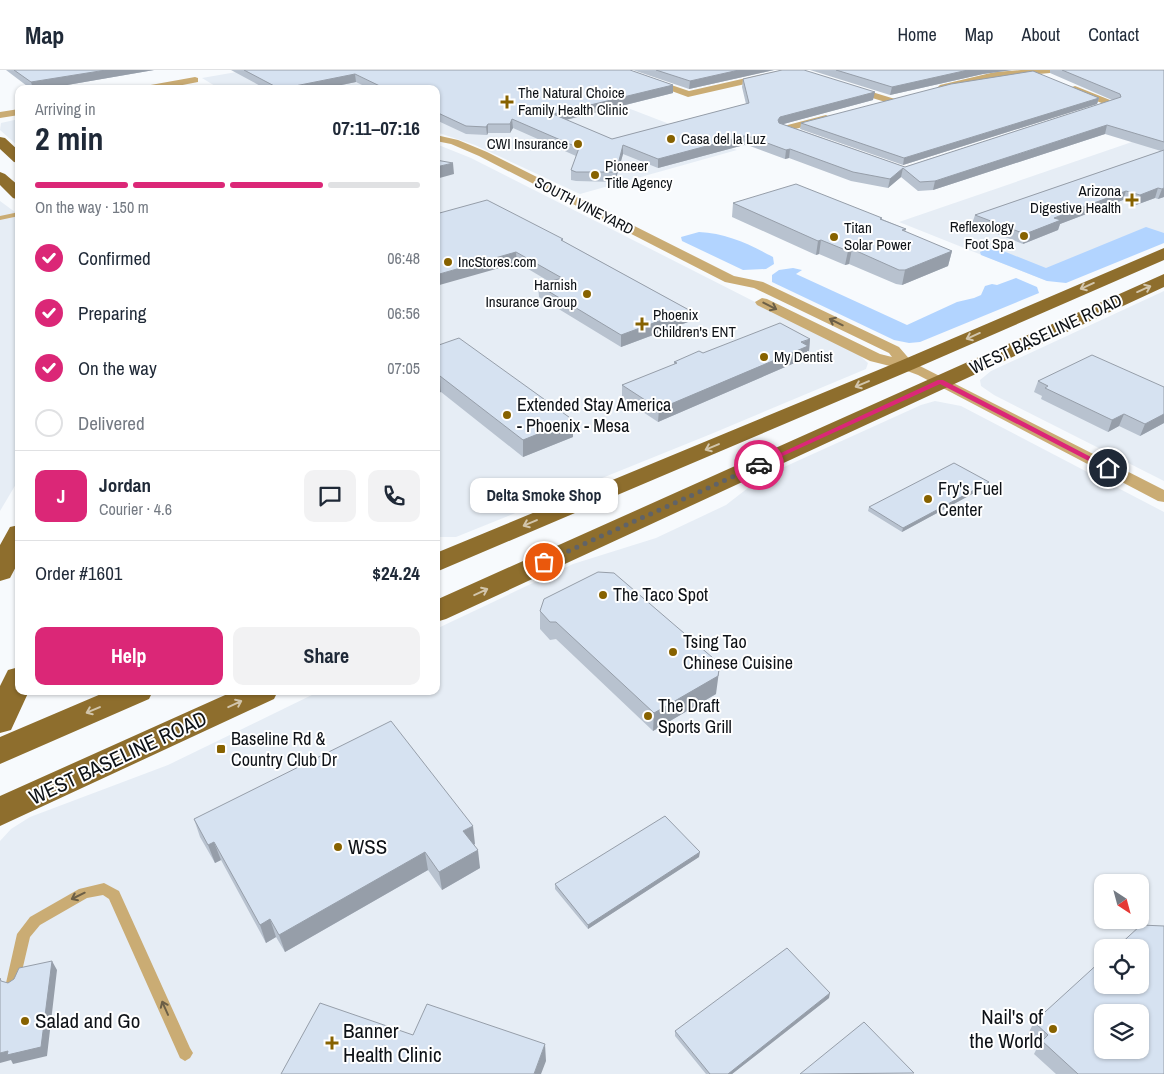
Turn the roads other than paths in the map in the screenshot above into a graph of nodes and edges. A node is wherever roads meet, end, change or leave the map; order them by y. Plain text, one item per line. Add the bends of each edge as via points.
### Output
1 (618, 70) edge
2 (795, 70) edge
3 (176, 72) dead end
4 (806, 74) edge
5 (1049, 74) edge
6 (196, 84) edge
7 (1066, 85) edge
8 (844, 86) edge
9 (929, 91) edge
10 (875, 105) edge
11 (1093, 110) edge
12 (15, 113) edge
13 (0, 115) edge
14 (839, 115) edge
15 (15, 118) edge
16 (0, 120) edge
17 (802, 135) edge
18 (440, 139) edge
19 (0, 141) edge
20 (15, 155) edge
21 (0, 177) edge
22 (15, 191) edge
23 (15, 215) edge
24 (0, 218) edge
25 (1164, 253) edge
26 (1164, 280) edge
27 (907, 365) junction
28 (940, 382) junction
29 (1164, 497) edge
30 (15, 541) edge
31 (440, 561) edge
32 (0, 572) edge
33 (440, 610) edge
34 (15, 687) edge
35 (129, 695) edge
36 (254, 695) edge
37 (0, 721) edge
38 (0, 751) edge
39 (0, 812) edge
40 (13, 983) edge
41 (185, 1052) dead end

1 - 2 street via 688,94
2 - 4 street
3 - 6 street
5 - 9 street via 996,75
7 - 11 street via 1112,104
8 - 10 street via 896,100
12 - 13 street
14 - 17 street via 784,129
15 - 16 street
18 - 27 street, SOUTH VINEYARD via 483,154 730,279 740,291 866,354
19 - 20 main road
21 - 22 main road
23 - 24 lane
25 -> 27 main road, WEST BASELINE ROAD
28 -> 26 main road, WEST BASELINE ROAD
27 - 28 street, SOUTH VINEYARD
27 -> 31 main road, WEST BASELINE ROAD
28 - 29 street, SOUTH VINEYARD
33 -> 28 main road, WEST BASELINE ROAD
30 - 32 main road
34 - 37 main road
35 -> 38 main road
39 -> 36 main road, WEST BASELINE ROAD
41 -> 40 lane via 114,896 104,889 84,893 35,921 24,934

